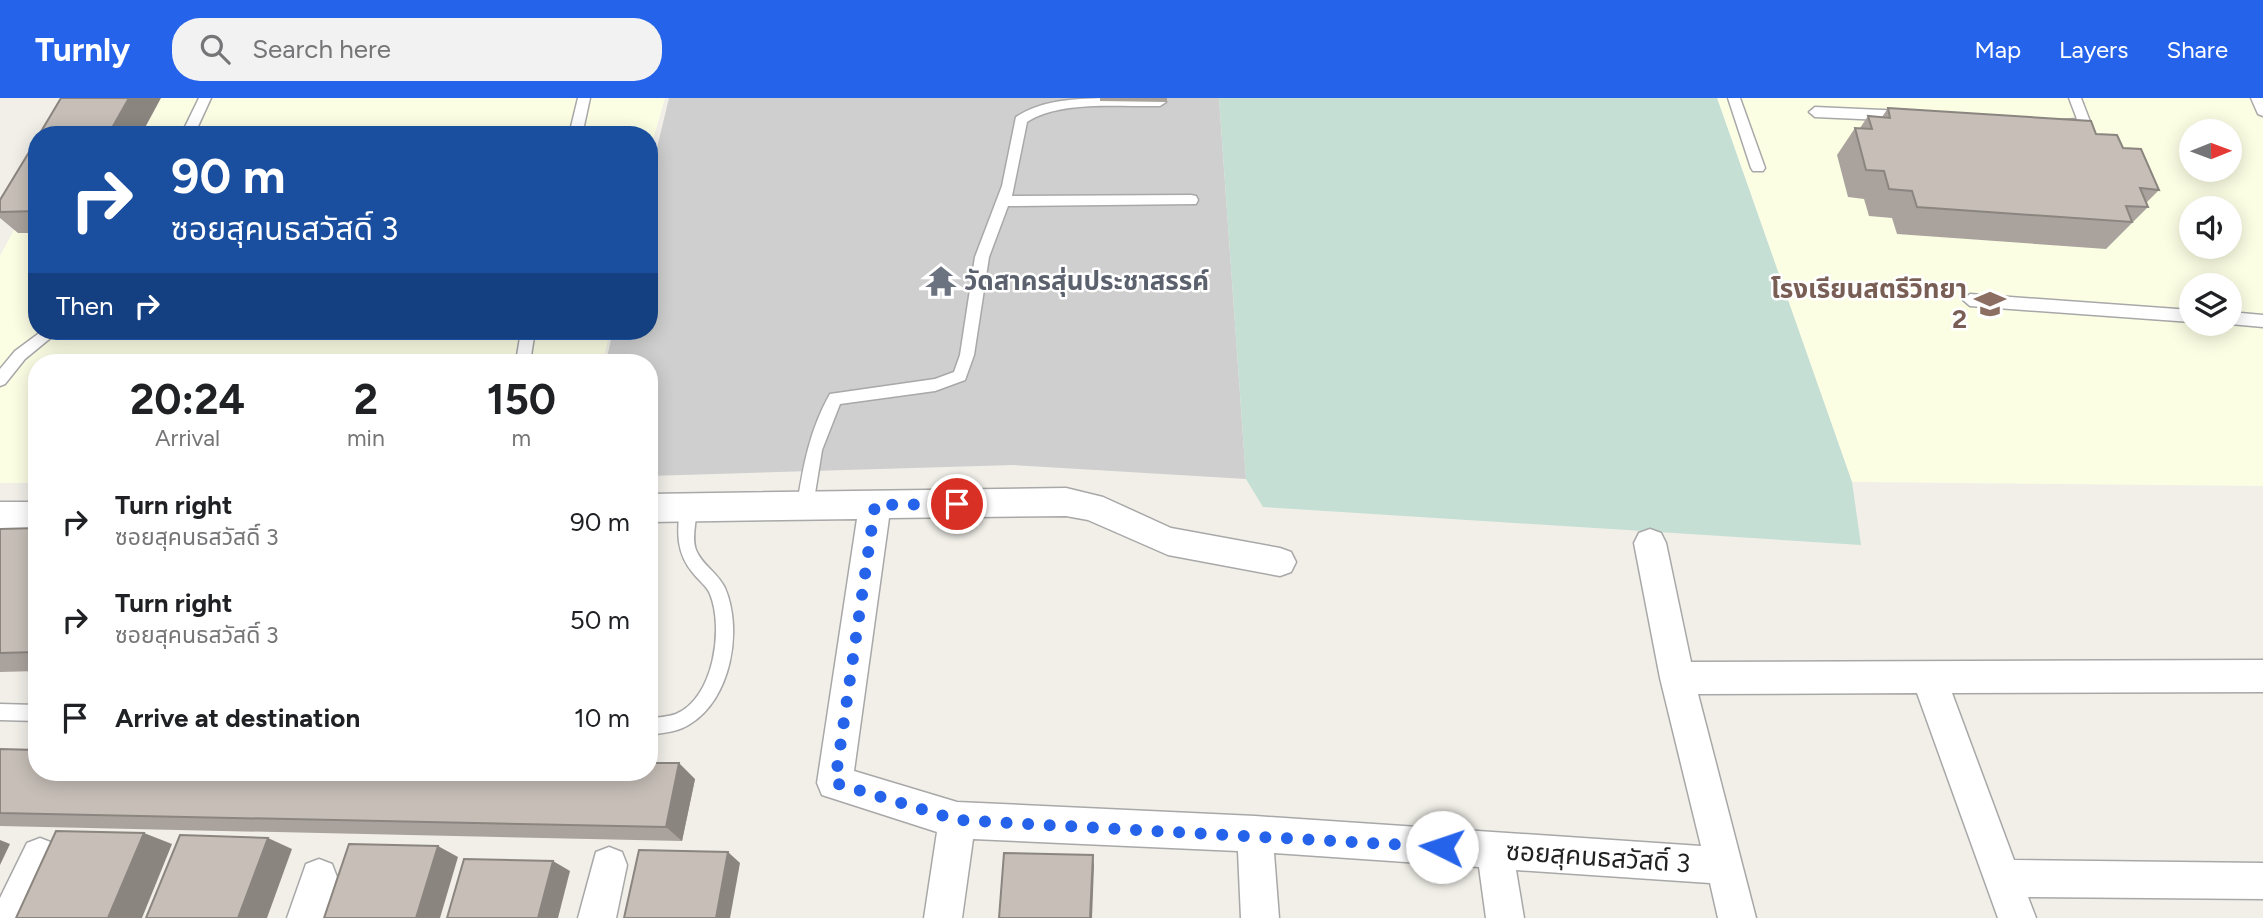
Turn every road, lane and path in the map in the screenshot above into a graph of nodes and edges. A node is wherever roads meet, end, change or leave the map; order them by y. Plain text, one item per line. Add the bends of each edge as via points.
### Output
1 (205, 98) edge
2 (584, 98) edge
3 (1734, 98) edge
4 (2075, 98) edge
5 (2257, 98) edge
6 (1160, 102) dead end
7 (2263, 111) edge
8 (1815, 113) dead end
9 (1923, 117) edge
10 (2058, 123) edge
11 (191, 126) edge
12 (577, 126) edge
13 (1758, 168) dead end
14 (1191, 200) dead end
15 (1003, 201) junction
16 (1970, 300) dead end
17 (2179, 315) edge
18 (2242, 319) edge
19 (2263, 321) edge
20 (40, 340) edge
21 (0, 380) edge
22 (875, 505) junction
23 (805, 506) junction
24 (688, 507) junction
25 (658, 508) edge
26 (0, 516) edge
27 (28, 516) edge
28 (1650, 543) dead end
29 (1280, 562) dead end
30 (2263, 676) edge
31 (1677, 678) junction
32 (1929, 678) junction
33 (0, 712) edge
34 (28, 713) edge
35 (658, 725) edge
36 (957, 820) junction
37 (1255, 834) junction
38 (1495, 850) junction
39 (40, 856) dead end
40 (609, 865) dead end
41 (1725, 866) junction
42 (319, 877) dead end
43 (2002, 878) junction
44 (2263, 881) edge
45 (10, 918) edge
46 (306, 918) edge
47 (597, 918) edge
48 (943, 918) edge
49 (1260, 918) edge
50 (1505, 918) edge
51 (1737, 918) edge
52 (2017, 918) edge

1 - 11 lane
2 - 12 lane
3 - 13 lane
4 - 10 lane via 2085,124
5 - 7 lane
6 - 15 lane via 1048,105 1028,112 1021,120
8 - 9 lane
14 - 15 lane
15 - 23 lane via 982,257 960,376 935,385 835,398 823,418
16 - 17 lane
18 - 19 lane
20 - 21 lane via 20,355
22 - 23 street
22 - 29 street via 1066,502 1092,507 1168,541
22 - 36 street, ซอยสุคนธสวัสดิ์ 3 via 835,783
23 - 24 street
24 - 25 street
24 - 35 lane via 685,549 718,589 724,626 720,664 709,697 684,719
26 - 27 street
28 - 31 street
30 - 32 street
31 - 32 street
31 - 41 street
32 - 43 street
33 - 34 lane
36 - 37 street, ซอยสุคนธสวัสดิ์ 3
36 - 48 street
37 - 38 street, ซอยสุคนธสวัสดิ์ 3
37 - 49 street
38 - 41 street, ซอยสุคนธสวัสดิ์ 3
38 - 50 street
39 - 45 street
40 - 47 street
41 - 51 street
42 - 46 street
43 - 44 street
43 - 52 street

